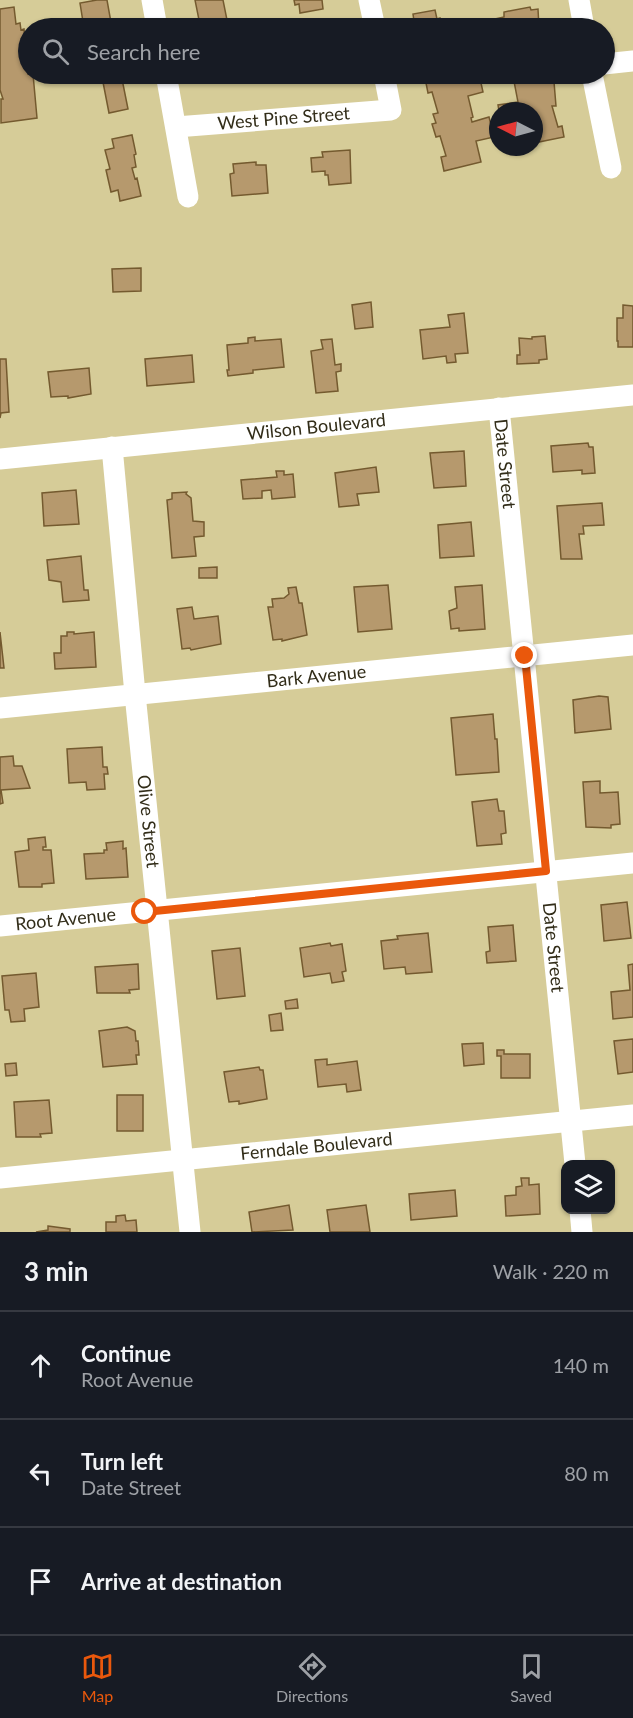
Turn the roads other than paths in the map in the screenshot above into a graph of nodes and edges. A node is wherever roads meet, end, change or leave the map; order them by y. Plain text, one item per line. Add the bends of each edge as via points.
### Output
1 (152, 0) edge
2 (369, 0) edge
3 (579, 0) edge
4 (155, 18) edge
5 (373, 18) edge
6 (582, 18) edge
7 (633, 61) edge
8 (615, 63) edge
9 (168, 84) edge
10 (386, 84) edge
11 (594, 84) edge
12 (176, 127) junction
13 (611, 168) dead end
14 (188, 197) dead end
15 (633, 395) edge
16 (499, 408) junction
17 (112, 447) junction
18 (0, 459) edge
19 (633, 645) edge
20 (525, 656) junction
21 (135, 694) junction
22 (0, 708) edge
23 (633, 863) edge
24 (546, 871) junction
25 (158, 911) junction
26 (0, 926) edge
27 (633, 1115) edge
28 (570, 1121) junction
29 (575, 1160) edge
30 (183, 1161) junction
31 (0, 1178) edge
32 (580, 1214) edge
33 (190, 1232) edge
34 (582, 1232) edge

1 - 4 street
2 - 5 street
3 - 6 street
7 - 8 street
9 - 12 street
10 - 12 street, West Pine Street via 391,110
11 - 13 street
12 - 14 street
15 - 16 street, Wilson Boulevard
16 - 17 street, Wilson Boulevard
16 - 20 street, Date Street
17 - 18 street, Wilson Boulevard
17 - 21 street, Olive Street
19 - 20 street, Bark Avenue
20 - 21 street, Bark Avenue
20 - 24 street, Date Street
21 - 22 street, Bark Avenue
21 - 25 street, Olive Street
23 - 24 street, Root Avenue
24 - 25 street, Root Avenue
24 - 28 street, Date Street
25 - 26 street, Root Avenue
25 - 30 street, Olive Street
27 - 28 street, Ferndale Boulevard
28 - 29 street, Date Street
28 - 30 street, Ferndale Boulevard
30 - 31 street, Ferndale Boulevard
30 - 33 street, Olive Street
32 - 34 street

